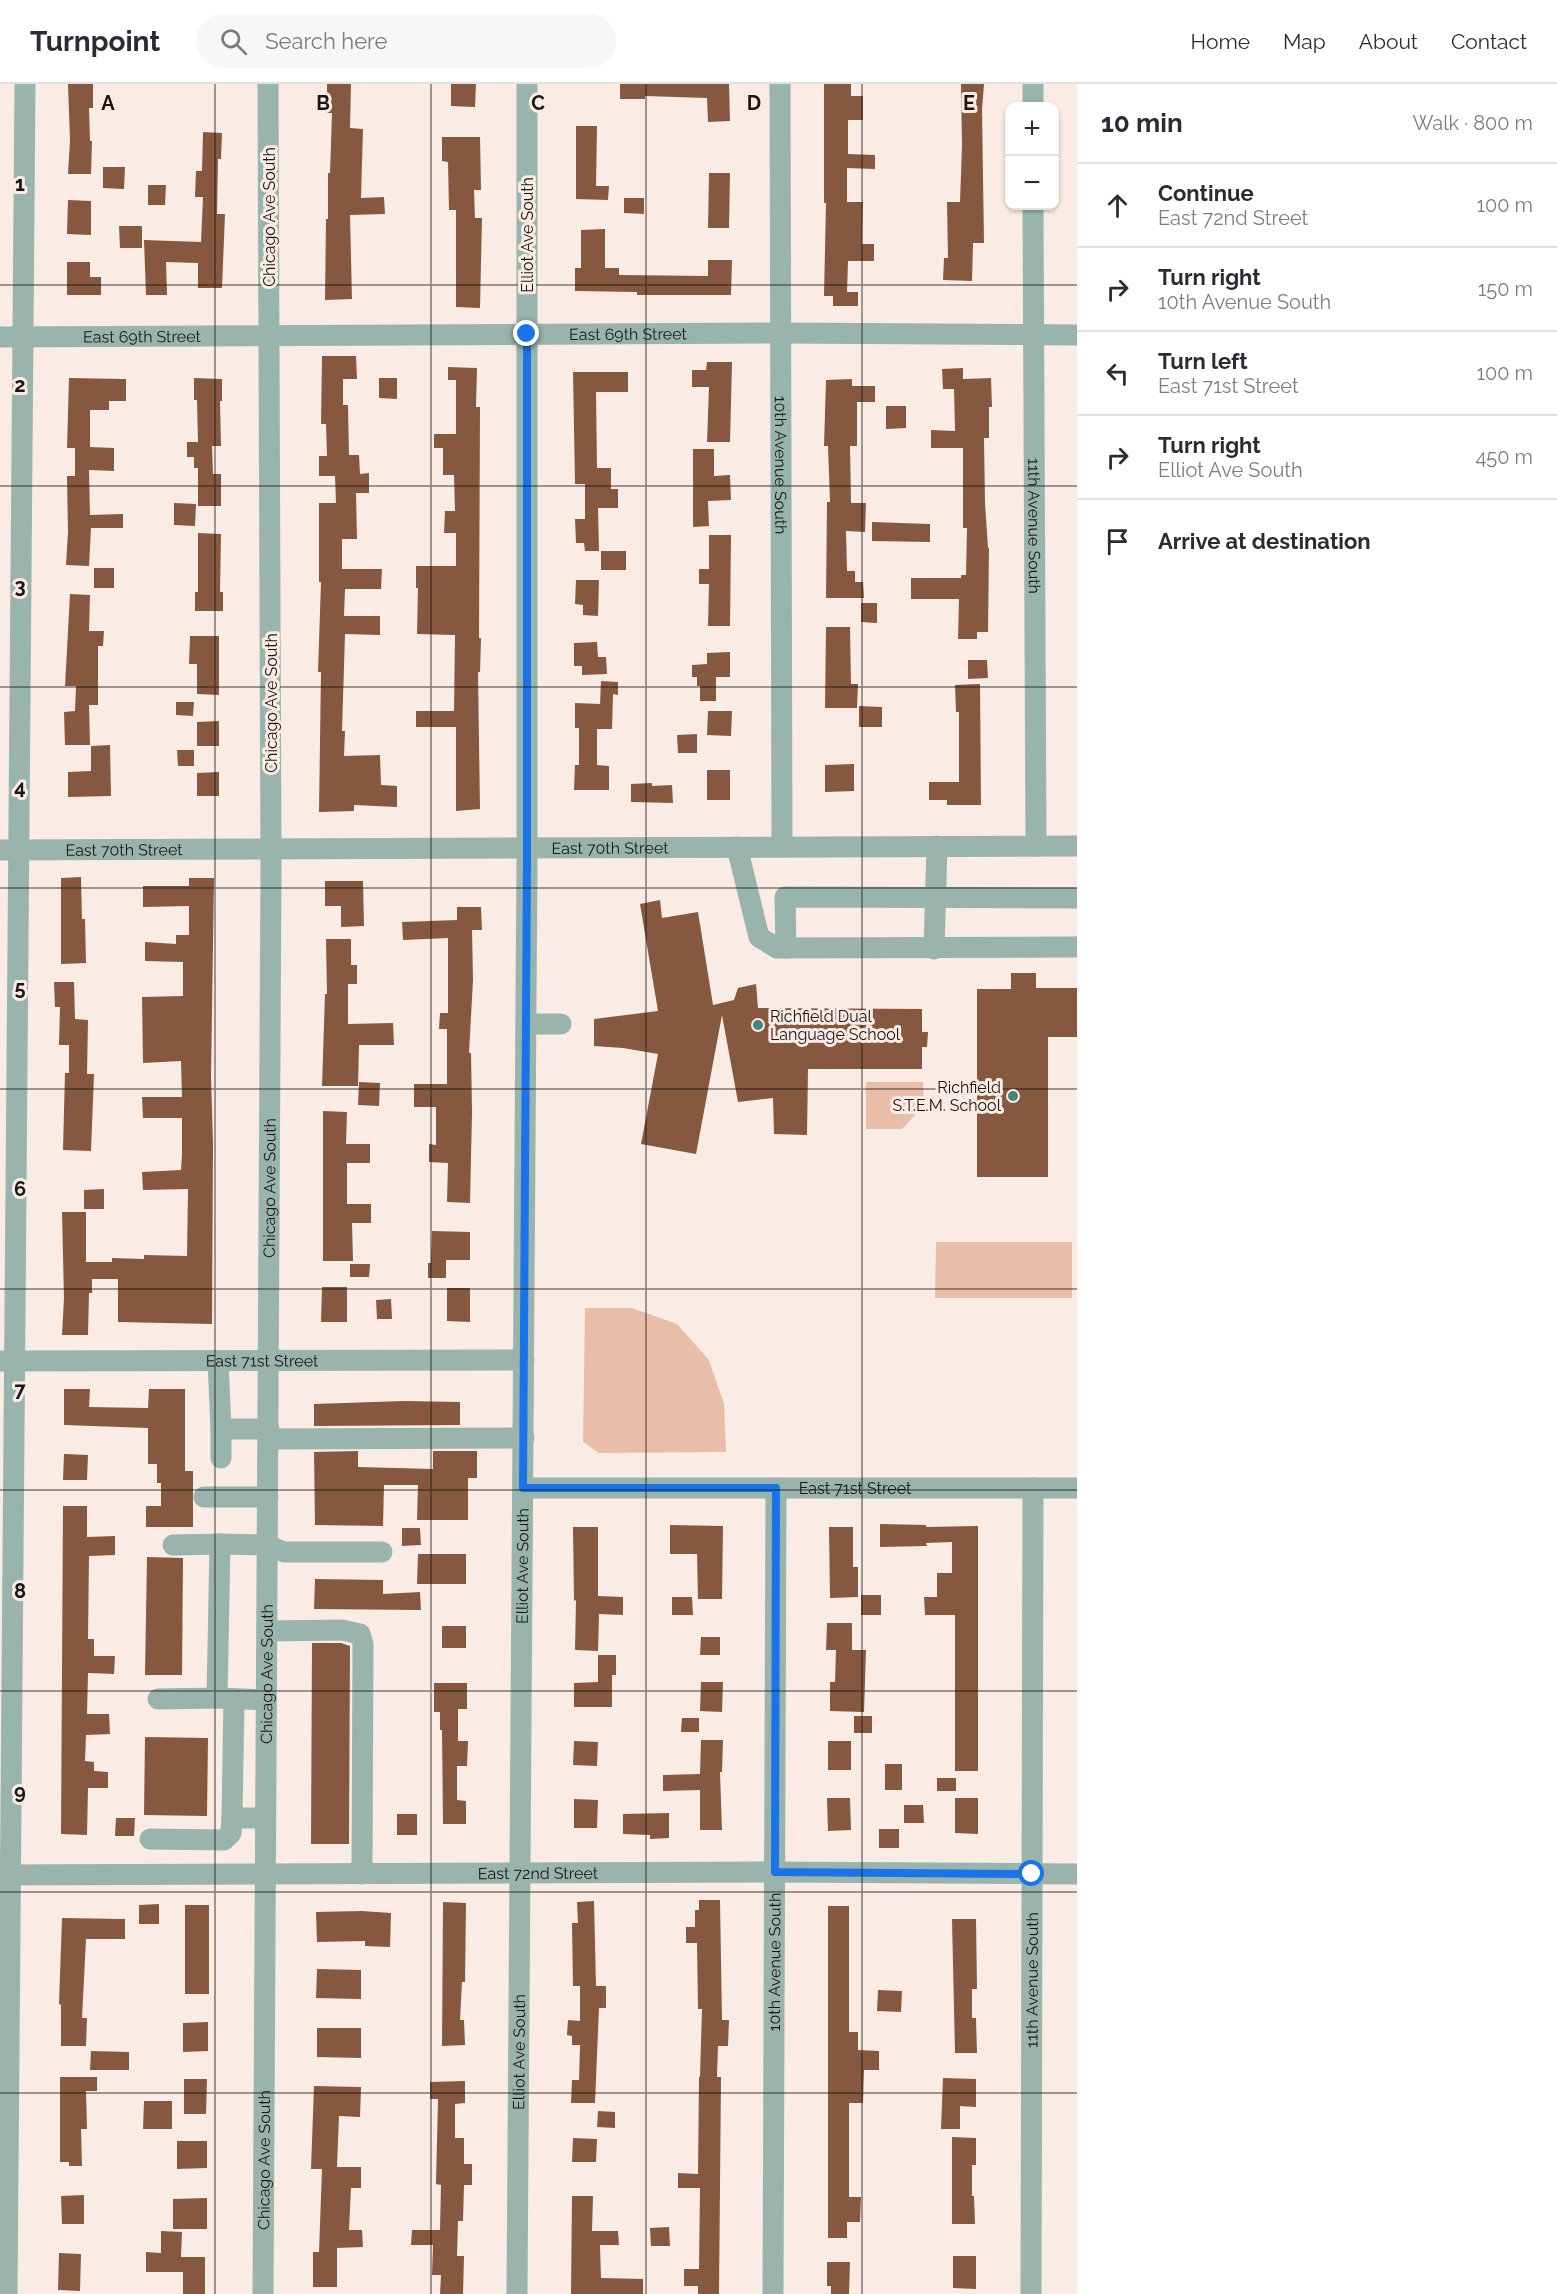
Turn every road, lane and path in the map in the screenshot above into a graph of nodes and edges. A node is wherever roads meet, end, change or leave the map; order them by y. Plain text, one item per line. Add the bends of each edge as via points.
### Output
1 (25, 84) edge
2 (268, 84) edge
3 (527, 84) edge
4 (780, 84) edge
5 (1033, 84) edge
6 (1033, 102) edge
7 (1033, 210) edge
8 (780, 333) junction
9 (527, 334) junction
10 (1033, 335) junction
11 (1077, 335) edge
12 (0, 337) edge
13 (23, 337) junction
14 (270, 337) junction
15 (937, 846) junction
16 (1036, 846) junction
17 (1077, 846) edge
18 (527, 847) junction
19 (737, 847) junction
20 (782, 847) junction
21 (271, 848) junction
22 (10, 850) edge
23 (935, 897) junction
24 (1077, 898) edge
25 (1077, 947) edge
26 (786, 948) junction
27 (934, 949) junction
28 (526, 1024) junction
29 (561, 1024) dead end
30 (268, 1360) junction
31 (524, 1360) junction
32 (7, 1361) edge
33 (218, 1361) junction
34 (221, 1429) junction
35 (268, 1434) junction
36 (524, 1438) junction
37 (221, 1458) dead end
38 (523, 1488) junction
39 (776, 1488) junction
40 (1033, 1488) junction
41 (1077, 1488) edge
42 (204, 1497) dead end
43 (268, 1497) junction
44 (220, 1544) junction
45 (173, 1545) dead end
46 (268, 1545) junction
47 (382, 1552) dead end
48 (267, 1631) junction
49 (158, 1699) dead end
50 (225, 1699) junction
51 (267, 1700) junction
52 (233, 1744) junction
53 (266, 1745) junction
54 (232, 1818) junction
55 (266, 1818) junction
56 (150, 1839) dead end
57 (775, 1872) junction
58 (265, 1874) junction
59 (362, 1874) junction
60 (520, 1874) junction
61 (1032, 1874) junction
62 (1077, 1874) edge
63 (5, 1875) edge
64 (7, 2294) edge
65 (263, 2294) edge
66 (518, 2294) edge
67 (773, 2294) edge
68 (1030, 2294) edge

1 - 13 street
2 - 14 street, Chicago Ave South
3 - 9 street, Elliot Ave South
4 - 8 street, 10th Avenue South
5 - 6 street
7 - 10 street, 11th Avenue South
8 - 9 street, East 69th Street
8 - 10 street, East 69th Street
8 - 20 street, 10th Avenue South
9 - 14 street, East 69th Street
9 - 18 street, Elliot Ave South
10 - 11 street, East 69th Street
10 - 16 street, 11th Avenue South
12 - 13 street, East 69th Street
13 - 14 street, East 69th Street
13 - 22 street
14 - 21 street, Chicago Ave South
15 - 16 street, East 70th Street
15 - 20 street, East 70th Street
15 - 23 street
16 - 17 street, East 70th Street
18 - 19 street, East 70th Street
18 - 21 street, East 70th Street
18 - 28 street, Elliot Ave South
19 - 20 street, East 70th Street
19 - 26 street via 759,937 777,948
21 - 22 street, East 70th Street
21 - 30 street, Chicago Ave South
22 - 32 street
23 - 24 street
23 - 26 street via 785,897
23 - 27 street
25 - 27 street
26 - 27 street
28 - 29 street
28 - 31 street, Elliot Ave South
30 - 31 street, East 71st Street
30 - 33 street, East 71st Street
30 - 35 street, Chicago Ave South
31 - 36 street, Elliot Ave South
32 - 33 street, East 71st Street
32 - 63 street
33 - 34 street
34 - 35 street
34 - 37 street
35 - 36 street
35 - 43 street, Chicago Ave South
36 - 38 street, Elliot Ave South
38 - 39 street, East 71st Street
38 - 60 street, Elliot Ave South
39 - 40 street, East 71st Street
39 - 57 street, 10th Avenue South
40 - 41 street, East 71st Street
40 - 61 street, 11th Avenue South
42 - 43 street
43 - 46 street, Chicago Ave South
44 - 45 street
44 - 46 street
44 - 50 street
46 - 47 street via 284,1552
46 - 48 street, Chicago Ave South
48 - 51 street, Chicago Ave South
48 - 59 street via 342,1630 360,1634
49 - 50 street
50 - 51 street
50 - 52 street
51 - 53 street, Chicago Ave South
52 - 53 street
52 - 54 street
53 - 55 street, Chicago Ave South
54 - 55 street
54 - 56 street via 231,1833 224,1840
55 - 58 street, Chicago Ave South
57 - 60 street, East 72nd Street
57 - 61 street, East 72nd Street
57 - 67 street, 10th Avenue South
58 - 59 street, East 72nd Street
58 - 63 street, East 72nd Street
58 - 65 street, Chicago Ave South
59 - 60 street, East 72nd Street
60 - 66 street, Elliot Ave South
61 - 62 street, East 72nd Street
61 - 68 street, 11th Avenue South
63 - 64 street

